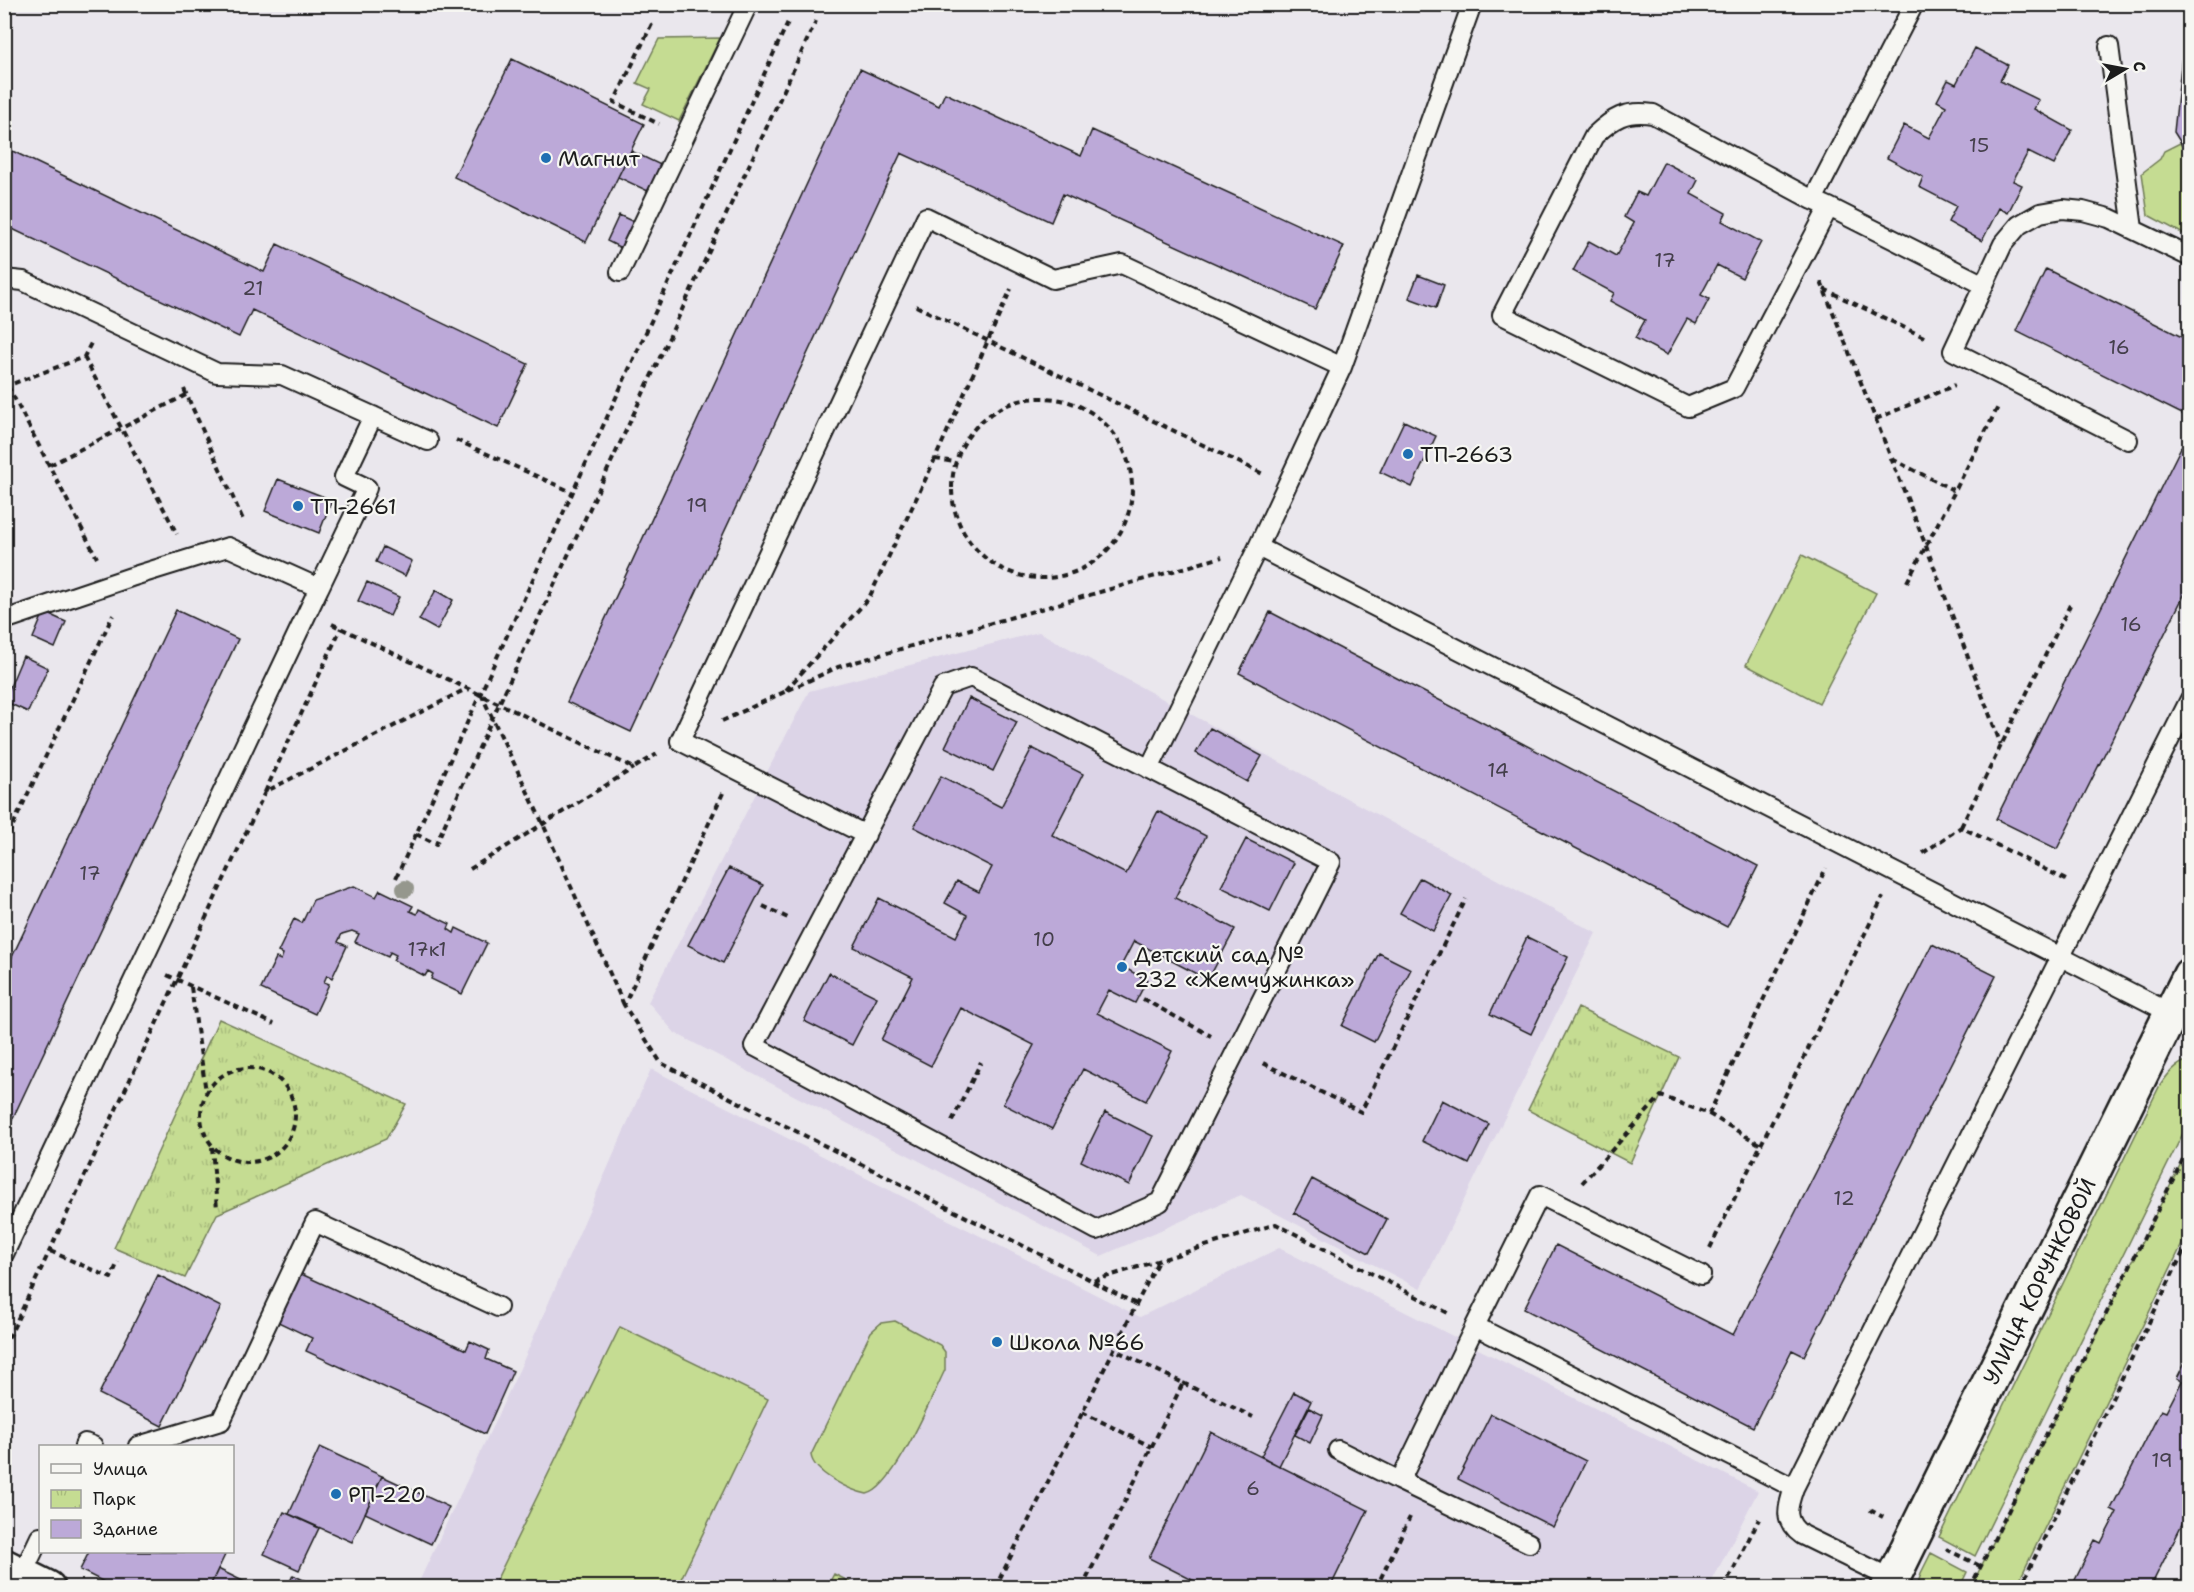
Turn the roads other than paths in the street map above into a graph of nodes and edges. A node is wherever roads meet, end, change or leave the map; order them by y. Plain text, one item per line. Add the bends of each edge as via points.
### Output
1 (748, 4) edge
2 (1472, 4) edge
3 (1914, 4) edge
4 (2109, 46) dead end
5 (1821, 204) junction
6 (2133, 229) junction
7 (2190, 257) edge
8 (620, 272) dead end
9 (4, 279) edge
10 (1984, 285) junction
11 (1342, 367) junction
12 (373, 416) junction
13 (2128, 440) dead end
14 (428, 441) dead end
15 (1258, 547) junction
16 (319, 588) junction
17 (4, 620) edge
18 (2190, 699) edge
19 (1149, 769) junction
20 (866, 835) junction
21 (2061, 956) junction
22 (2190, 975) edge
23 (2180, 1018) edge
24 (4, 1254) edge
25 (1699, 1274) road end
26 (498, 1307) dead end
27 (1475, 1326) junction
28 (141, 1445) edge
29 (1338, 1450) dead end
30 (1400, 1481) junction
31 (1786, 1484) junction
32 (39, 1539) edge
33 (1529, 1544) dead end
34 (23, 1579) edge
35 (1890, 1583) edge

1 - 8 lane
2 - 11 lane
3 - 5 lane
4 - 6 lane
5 - 5 lane via 1653,114 1623,115 1610,120 1594,136 1502,315 1688,407 1734,388 1808,248
5 - 10 lane
6 - 7 lane
6 - 10 lane via 2083,211 2040,213 2019,225 2003,244
9 - 12 lane via 23,281 217,373 282,375
10 - 13 lane via 1953,351
11 - 15 lane
11 - 20 lane via 1122,264 1053,279 926,217 680,741
12 - 14 lane
12 - 16 lane via 344,477 367,488
15 - 19 lane
15 - 21 lane
16 - 17 lane via 228,547
16 - 24 lane
18 - 21 lane
19 - 20 lane via 970,677 943,687
19 - 20 lane via 1331,862 1160,1202 1097,1230 754,1046
21 - 23 lane
21 - 31 lane
22 - 23 street, УЛИЦА КОРУНКОВОЙ
23 - 35 street, УЛИЦА КОРУНКОВОЙ
25 - 27 lane via 1540,1195
26 - 28 lane via 315,1222 221,1420
27 - 30 lane
27 - 31 lane
29 - 30 lane
30 - 33 lane
31 - 35 lane via 1792,1528
32 - 34 lane

